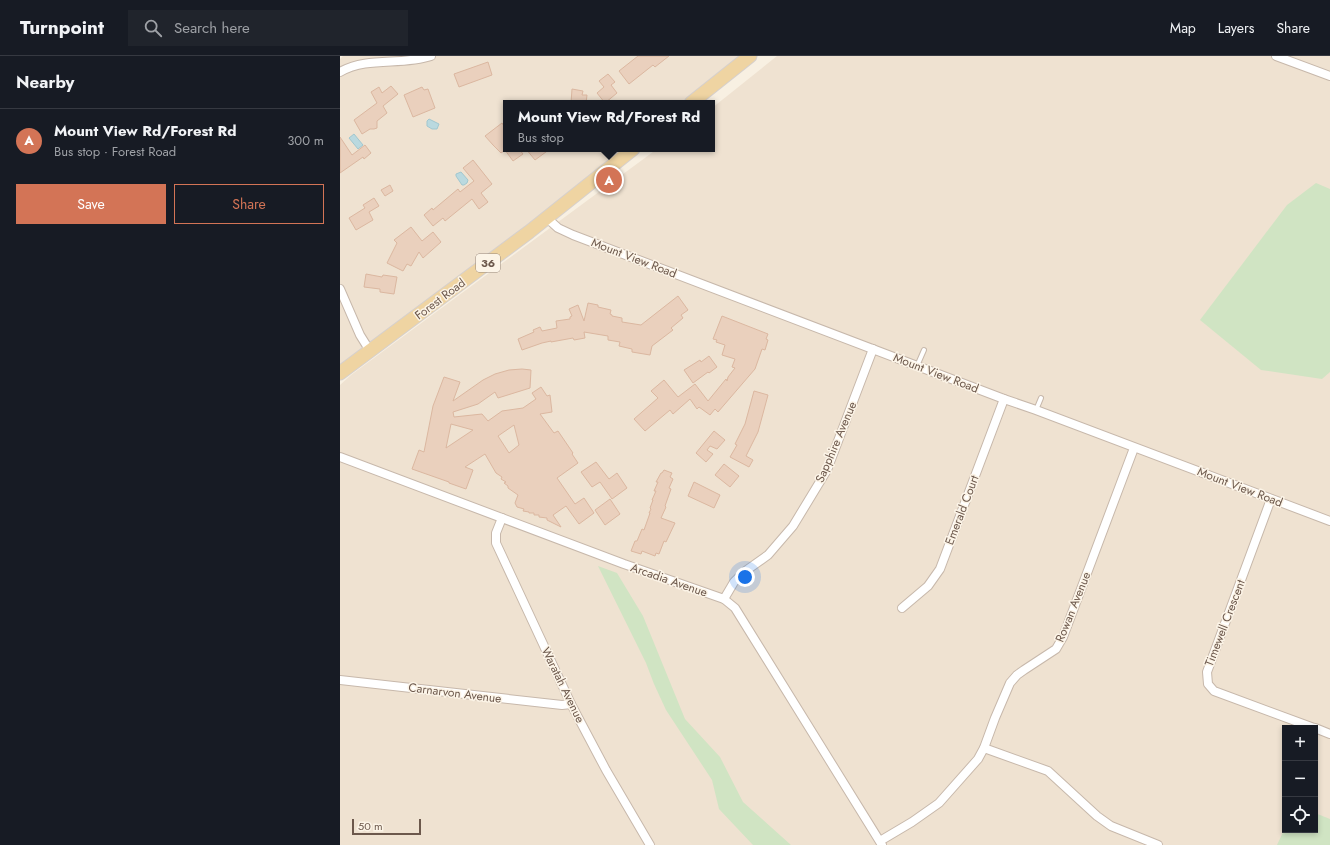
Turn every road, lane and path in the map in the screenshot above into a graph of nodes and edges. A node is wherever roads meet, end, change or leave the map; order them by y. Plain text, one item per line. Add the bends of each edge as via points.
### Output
1 (430, 56) edge
2 (750, 56) edge
3 (1276, 56) edge
4 (340, 72) edge
5 (1330, 76) edge
6 (695, 100) edge
7 (629, 152) edge
8 (547, 218) junction
9 (340, 289) edge
10 (873, 350) junction
11 (924, 350) dead end
12 (370, 351) junction
13 (917, 366) junction
14 (340, 373) edge
15 (1041, 398) dead end
16 (1004, 399) junction
17 (1036, 410) junction
18 (1134, 448) junction
19 (340, 457) edge
20 (1271, 499) junction
21 (502, 518) junction
22 (1330, 521) edge
23 (724, 599) junction
24 (902, 608) dead end
25 (340, 680) edge
26 (571, 704) junction
27 (1307, 725) edge
28 (1318, 729) edge
29 (1330, 734) edge
30 (984, 748) junction
31 (881, 843) edge
32 (650, 845) edge
33 (1158, 845) edge

1 - 4 street via 410,61 364,63
2 - 6 main road
3 - 5 street
7 - 8 main road, Forest Road / 36
8 - 10 street, Mount View Road via 573,236
8 - 12 main road, Forest Road / 36
9 - 12 street via 360,335
10 - 13 street, Mount View Road
10 - 23 street, Sapphire Avenue via 827,470 804,509 768,555 734,582
11 - 13 lane
12 - 14 main road, Forest Road / 36
13 - 16 street, Mount View Road
15 - 17 lane
16 - 17 street, Mount View Road
16 - 24 street, Emerald Court via 940,569 928,586
17 - 18 street, Mount View Road
18 - 20 street, Mount View Road
18 - 30 street, Rowan Avenue via 1064,637 1056,649 1024,670 1010,683
19 - 21 street, Arcadia Avenue
20 - 22 street, Mount View Road
20 - 27 street, Timewell Crescent via 1207,672 1208,684 1214,691
21 - 23 street, Arcadia Avenue
21 - 26 street, Waratah Avenue via 496,533 496,543
23 - 31 street, Arcadia Avenue via 735,608
25 - 26 street, Carnarvon Avenue
26 - 32 street, Waratah Avenue
28 - 29 street, Timewell Crescent
30 - 31 street, Rowan Avenue via 978,759 939,803
30 - 33 street via 1048,771 1111,826

